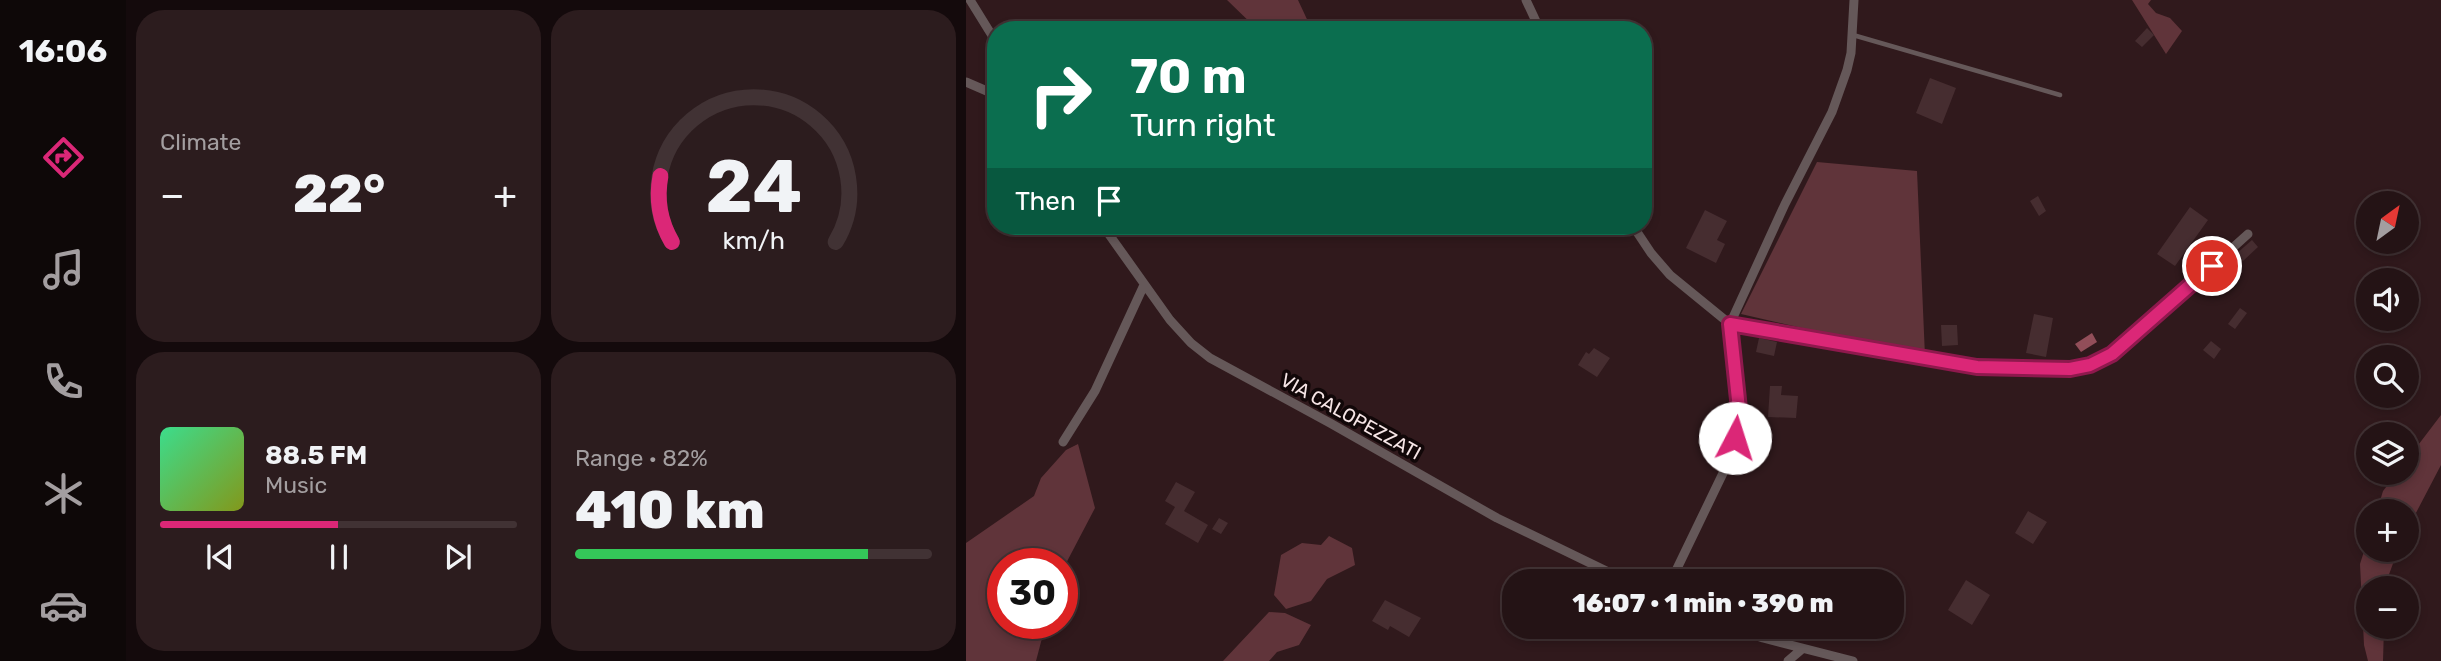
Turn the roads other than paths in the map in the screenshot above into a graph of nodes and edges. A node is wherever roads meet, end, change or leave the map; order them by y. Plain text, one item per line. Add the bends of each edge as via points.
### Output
1 (970, 0) edge
2 (1526, 0) edge
3 (1854, 0) edge
4 (1536, 21) edge
5 (987, 27) edge
6 (1852, 34) junction
7 (966, 82) edge
8 (987, 91) edge
9 (2060, 95) dead end
10 (2248, 234) dead end
11 (1109, 235) edge
12 (1639, 235) edge
13 (1144, 285) junction
14 (1730, 324) junction
15 (1063, 442) dead end
16 (1603, 569) edge
17 (1677, 569) edge
18 (1770, 639) edge
19 (1802, 649) junction
20 (1788, 661) edge
21 (1853, 661) edge

1 - 5 street
2 - 4 street
3 - 6 street
6 - 9 lane
6 - 14 street via 1847,70 1832,112
7 - 8 street
10 - 14 street via 2117,350 2079,368 1977,367
11 - 13 street, VIA CALOPEZZATI
12 - 14 street via 1663,268
13 - 15 street via 1095,391
13 - 16 street, VIA CALOPEZZATI via 1182,334 1217,363 1474,505
14 - 17 street via 1739,409 1735,438
18 - 19 street
19 - 20 street
19 - 21 street

